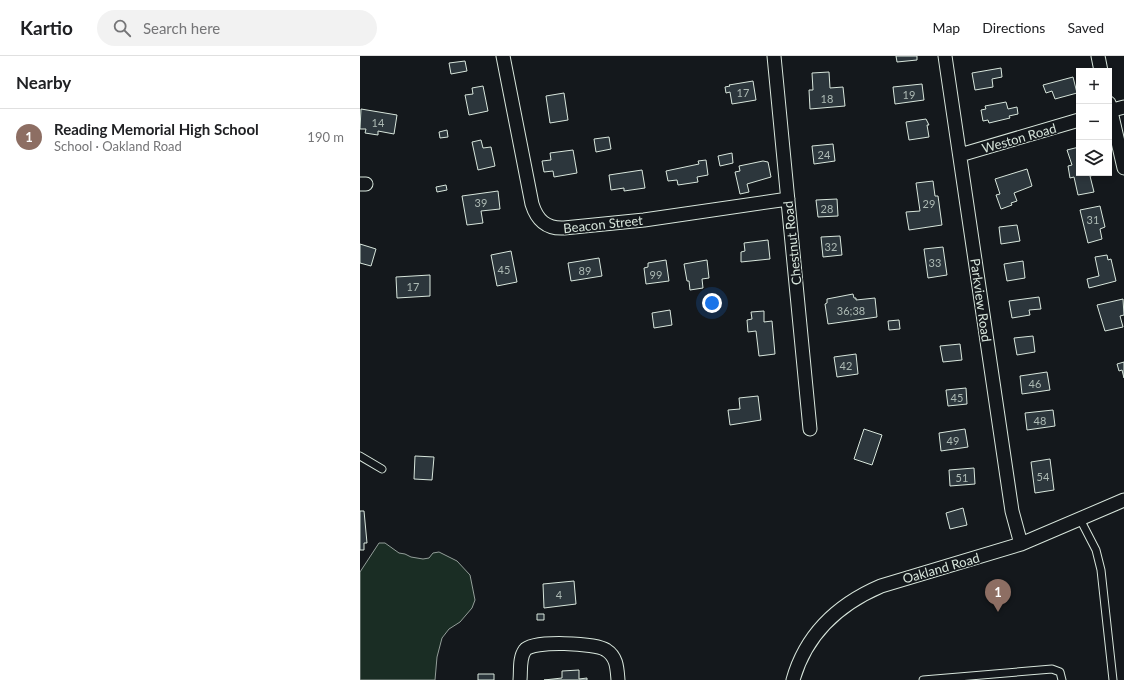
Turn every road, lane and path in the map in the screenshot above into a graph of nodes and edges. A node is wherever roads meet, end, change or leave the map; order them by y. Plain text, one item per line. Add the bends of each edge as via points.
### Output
1 (503, 56) edge
2 (774, 56) edge
3 (945, 56) edge
4 (1098, 56) edge
5 (1100, 68) edge
6 (1124, 107) edge
7 (1112, 108) edge
8 (1112, 117) edge
9 (1076, 121) edge
10 (960, 155) junction
11 (1124, 168) edge
12 (788, 199) junction
13 (810, 429) dead end
14 (360, 456) edge
15 (382, 469) dead end
16 (1124, 500) edge
17 (1080, 519) junction
18 (1020, 544) junction
19 (520, 680) edge
20 (618, 680) edge
21 (794, 680) edge
22 (923, 680) edge
23 (1062, 680) edge
24 (1114, 680) edge

1 - 12 street, Beacon Street via 532,204 544,224 564,228 644,220
2 - 12 street, Chestnut Road
3 - 10 street, Parkview Road
4 - 5 street
6 - 7 street
8 - 11 street
9 - 10 street, Weston Road
10 - 18 street, Parkview Road via 1012,511
12 - 13 street, Chestnut Road
14 - 15 lane
16 - 17 street, Oakland Road
17 - 18 street, Oakland Road
17 - 24 lane via 1096,550 1101,570
18 - 21 street, Oakland Road via 881,586 852,600 833,615 810,643
19 - 20 street via 525,649 531,645 548,644 593,645 608,651 616,664
22 - 23 lane via 1052,669 1060,672

